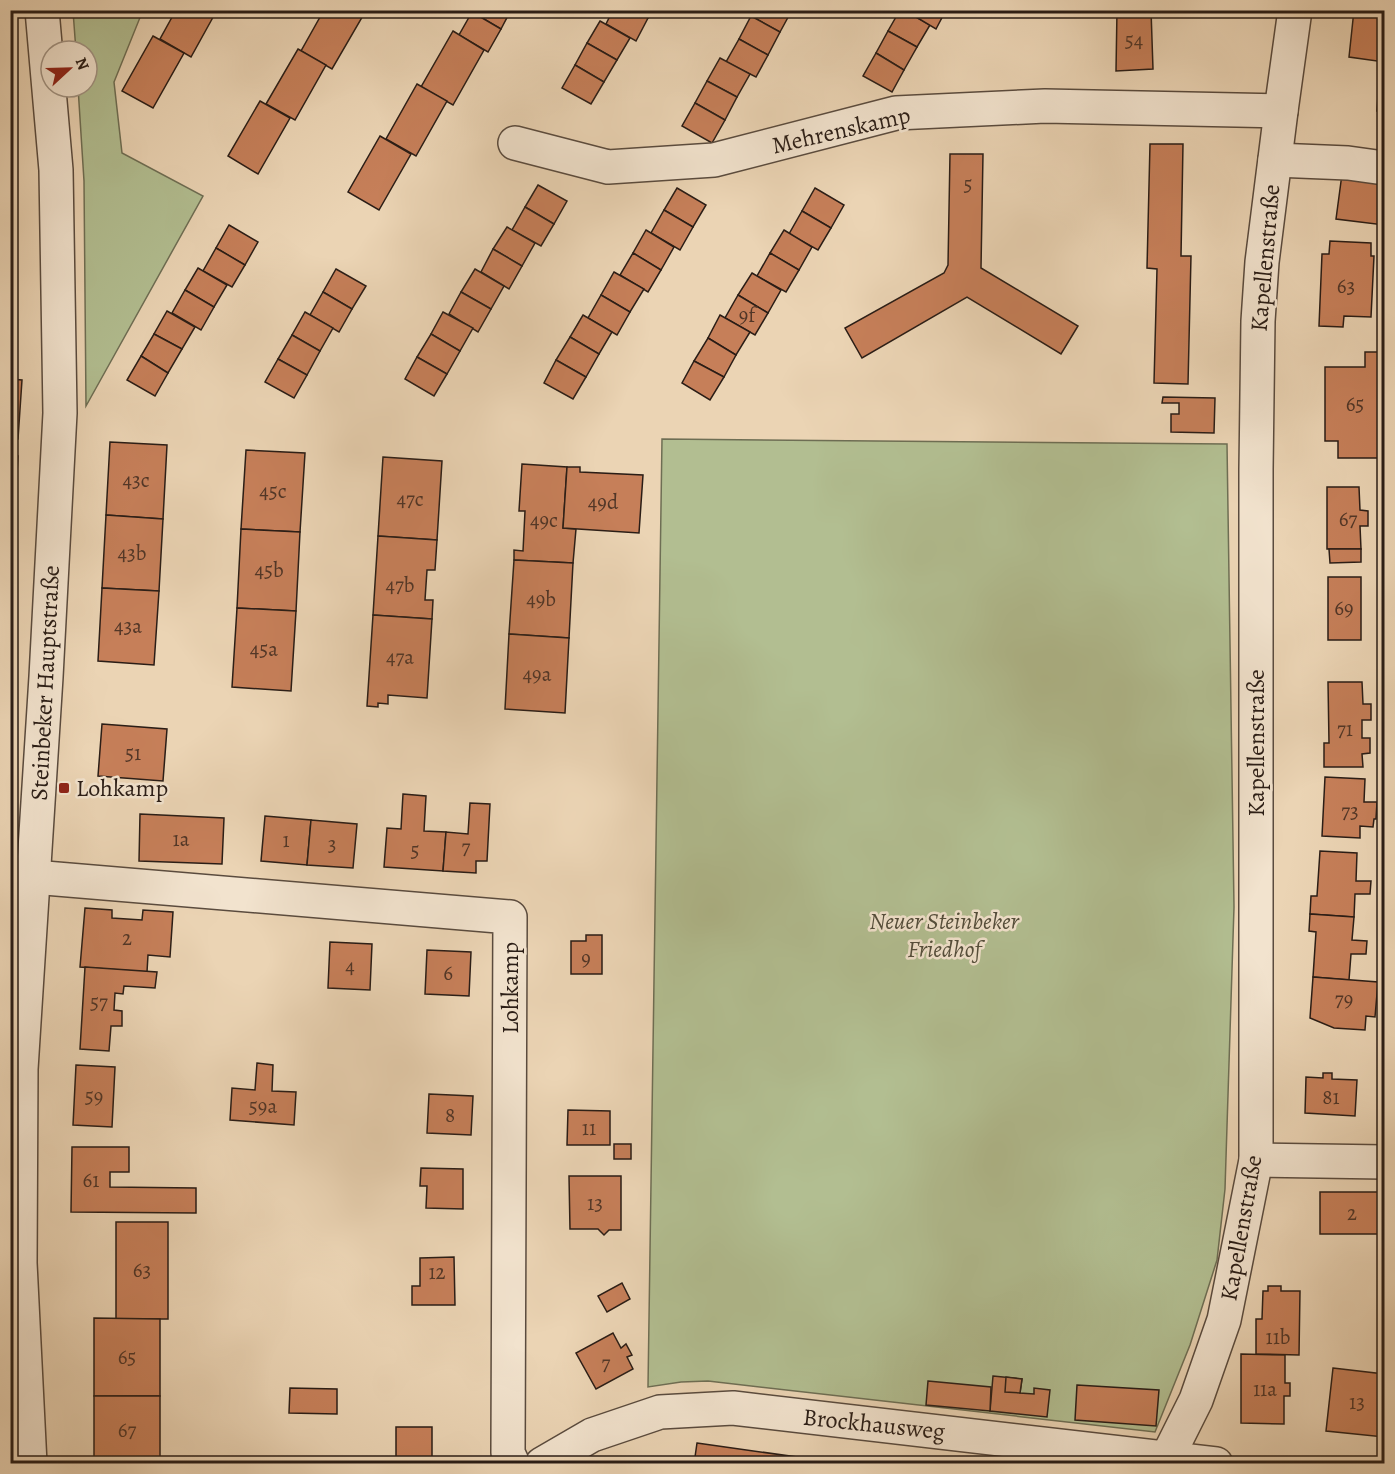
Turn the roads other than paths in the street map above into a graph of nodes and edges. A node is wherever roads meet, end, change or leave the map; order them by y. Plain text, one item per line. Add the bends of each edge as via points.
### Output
1 (42, 10) edge
2 (1295, 10) edge
3 (1281, 111) junction
4 (515, 143) dead end
5 (1275, 160) junction
6 (1384, 168) edge
7 (33, 877) junction
8 (1256, 1160) junction
9 (1384, 1162) edge
10 (1166, 1460) edge
11 (30, 1464) edge
12 (513, 1464) edge
13 (542, 1464) edge
14 (1216, 1464) edge

1 - 7 street, Steinbeker Hauptstraße via 56,170 60,413
2 - 3 street, Kapellenstraße
3 - 4 street, Mehrenskamp via 1045,106 896,113 714,159 608,167
3 - 5 street, Kapellenstraße
5 - 6 street
5 - 8 street, Kapellenstraße via 1258,321
7 - 11 street, Steinbeker Hauptstraße via 21,1069 20,1263
7 - 12 street, Lohkamp via 510,917 508,1453
8 - 9 street
8 - 10 street, Kapellenstraße via 1224,1320 1196,1400
10 - 13 street, Brockhausweg via 733,1408 660,1413 592,1436
10 - 14 street, Brockhausweg

